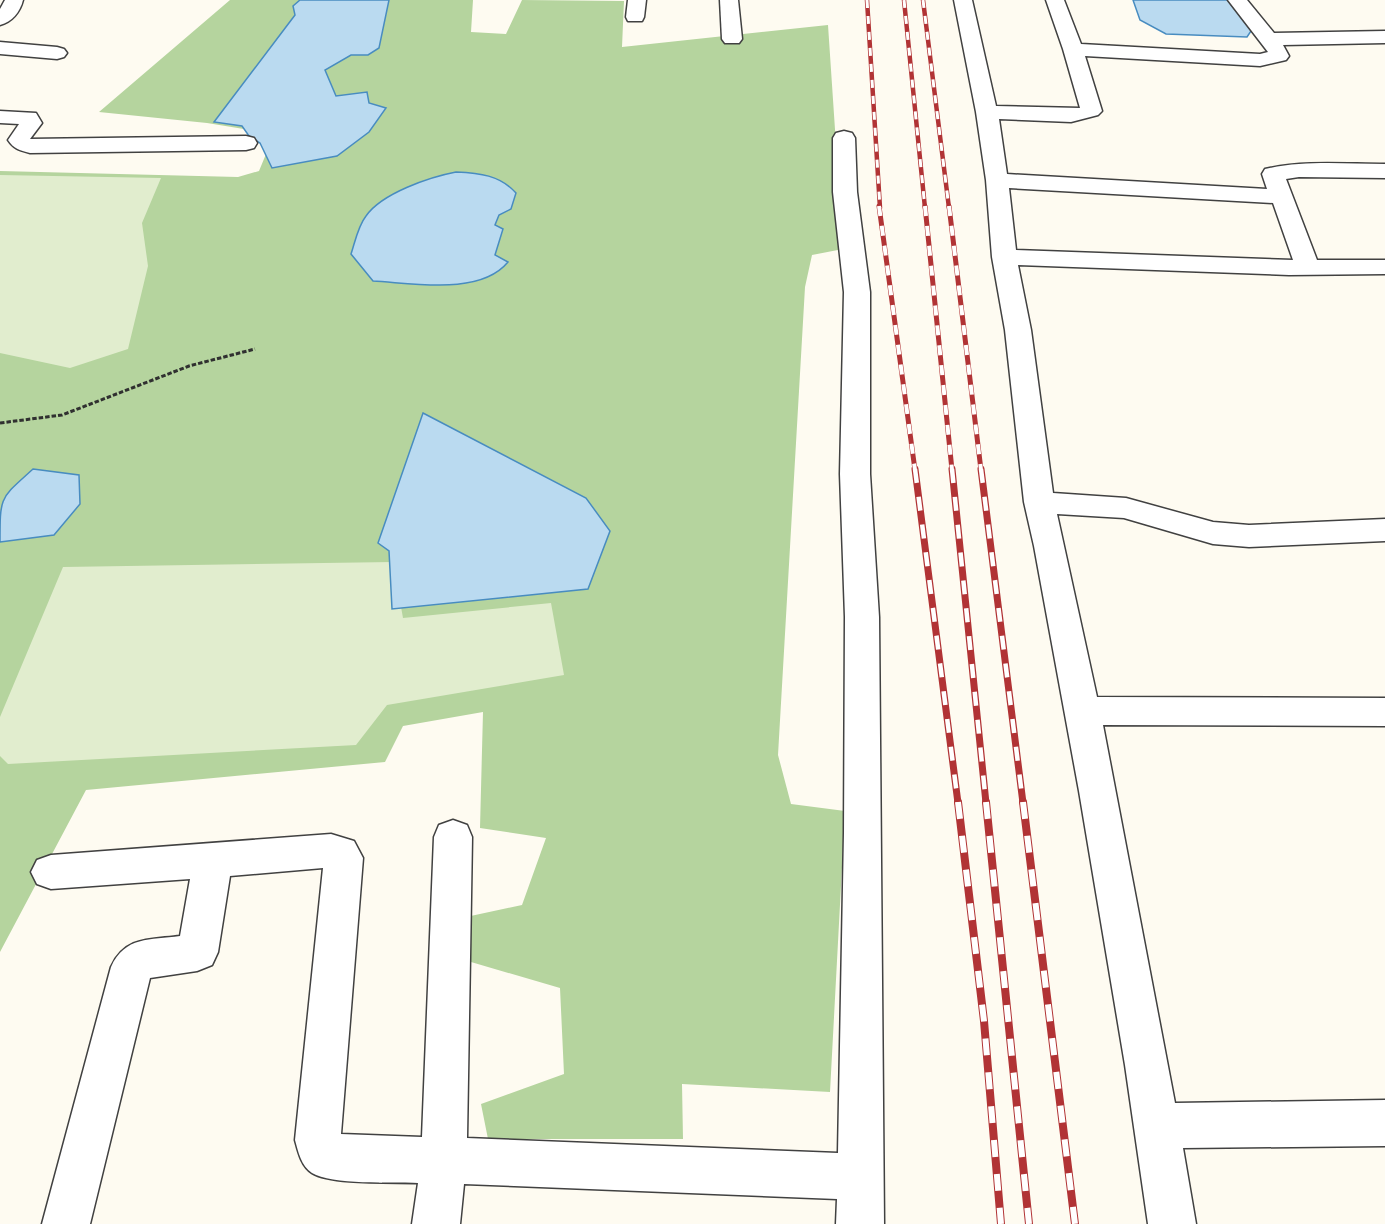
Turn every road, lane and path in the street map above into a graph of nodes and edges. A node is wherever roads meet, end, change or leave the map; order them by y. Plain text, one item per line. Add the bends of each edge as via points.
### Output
1 (14, 0) edge
2 (729, 0) edge
3 (963, 0) edge
4 (1055, 0) edge
5 (1236, 0) edge
6 (0, 19) edge
7 (1385, 37) edge
8 (732, 39) dead end
9 (1268, 39) junction
10 (0, 48) edge
11 (1073, 49) junction
12 (57, 53) dead end
13 (987, 112) junction
14 (0, 117) edge
15 (844, 138) dead end
16 (246, 143) dead end
17 (1385, 171) edge
18 (997, 180) junction
19 (1282, 198) junction
20 (1004, 257) junction
21 (1385, 267) edge
22 (1289, 268) junction
23 (255, 349) dead end
24 (0, 423) edge
25 (1039, 502) junction
26 (1385, 530) edge
27 (1082, 711) junction
28 (1385, 712) edge
29 (453, 837) dead end
30 (213, 860) junction
31 (51, 872) dead end
32 (1385, 1123) edge
33 (1156, 1126) junction
34 (444, 1162) junction
35 (860, 1177) junction
36 (66, 1224) edge
37 (436, 1224) edge
38 (860, 1224) edge
39 (1172, 1224) edge

1 - 6 street via 12,8
2 - 8 street
3 - 13 street
4 - 11 street
5 - 9 street
7 - 9 street
9 - 11 street via 1278,51 1279,56 1273,59
10 - 12 street
11 - 13 street via 1091,111 1071,116
13 - 18 street
14 - 16 street via 28,118 31,123 19,140 30,146
15 - 35 street via 845,192 856,292 855,474 862,617
17 - 19 street via 1299,170 1273,174
18 - 19 street
18 - 20 street
19 - 22 street via 1305,256 1305,264
20 - 22 street
20 - 25 street via 1018,330
21 - 22 street
23 - 24 path via 189,366 62,415
25 - 26 street via 1126,508 1203,531 1249,536
25 - 27 street
27 - 28 street
27 - 33 street
29 - 34 street
30 - 31 street
30 - 34 street via 331,851 344,858 320,1149 327,1156
30 - 36 street via 197,952 138,961 132,967
32 - 33 street
33 - 39 street
34 - 35 street
34 - 37 street
35 - 38 street

